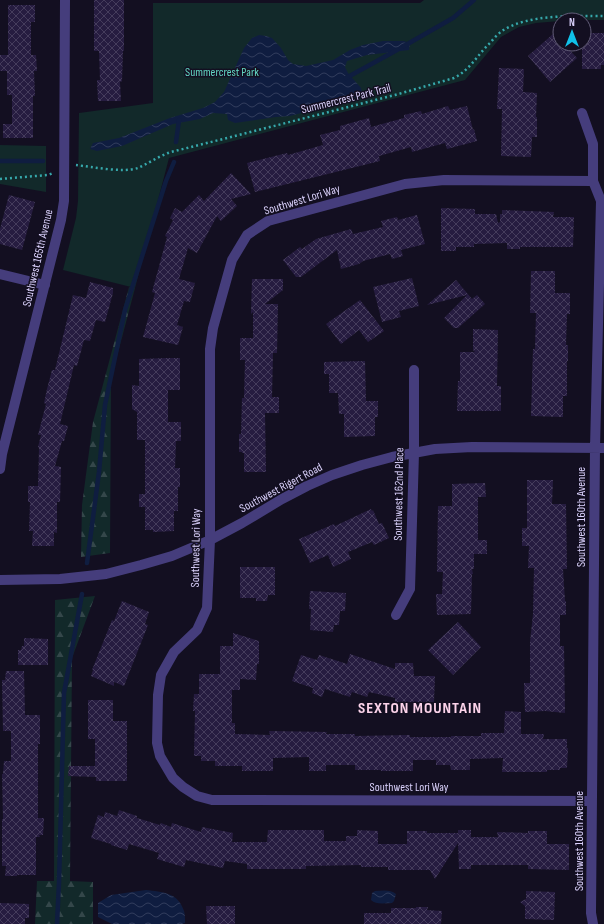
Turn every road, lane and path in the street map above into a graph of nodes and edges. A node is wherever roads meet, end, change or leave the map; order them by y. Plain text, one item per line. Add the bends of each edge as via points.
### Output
1 (65, 0) edge
2 (604, 16) edge
3 (582, 113) dead end
4 (76, 165) dead end
5 (48, 175) dead end
6 (0, 179) edge
7 (593, 182) junction
8 (0, 274) edge
9 (45, 285) junction
10 (414, 370) dead end
11 (599, 448) edge
12 (414, 453) junction
13 (0, 469) edge
14 (210, 540) junction
15 (0, 580) edge
16 (396, 615) dead end
17 (592, 801) junction
18 (593, 924) edge

1 - 9 street, Southwest 165th Avenue via 64,201
2 - 4 path, Summercrest Park Trail via 555,17 518,23 502,31 461,75 454,78 171,152 138,168 119,170
3 - 7 street, Southwest 160th Avenue via 593,144
5 - 6 path
7 - 11 street, Southwest 160th Avenue via 601,201
7 - 14 street, Southwest Lori Way via 444,180 405,184 268,221 247,235 232,260 213,328 210,349
8 - 9 street
9 - 13 street, Southwest 165th Avenue
10 - 12 street, Southwest 162nd Place
11 - 12 street, Southwest Rigert Road via 472,447
11 - 17 street, Southwest 160th Avenue
12 - 14 street, Southwest Rigert Road via 332,475 282,499
12 - 16 street, Southwest 162nd Place via 410,589
14 - 15 street, Southwest Rigert Road via 172,556 106,574 60,579
14 - 17 street, Southwest Lori Way via 208,608 197,630 174,652 160,675 157,743 160,756 173,778 183,787 197,796 212,800
17 - 18 street, Southwest 160th Avenue

